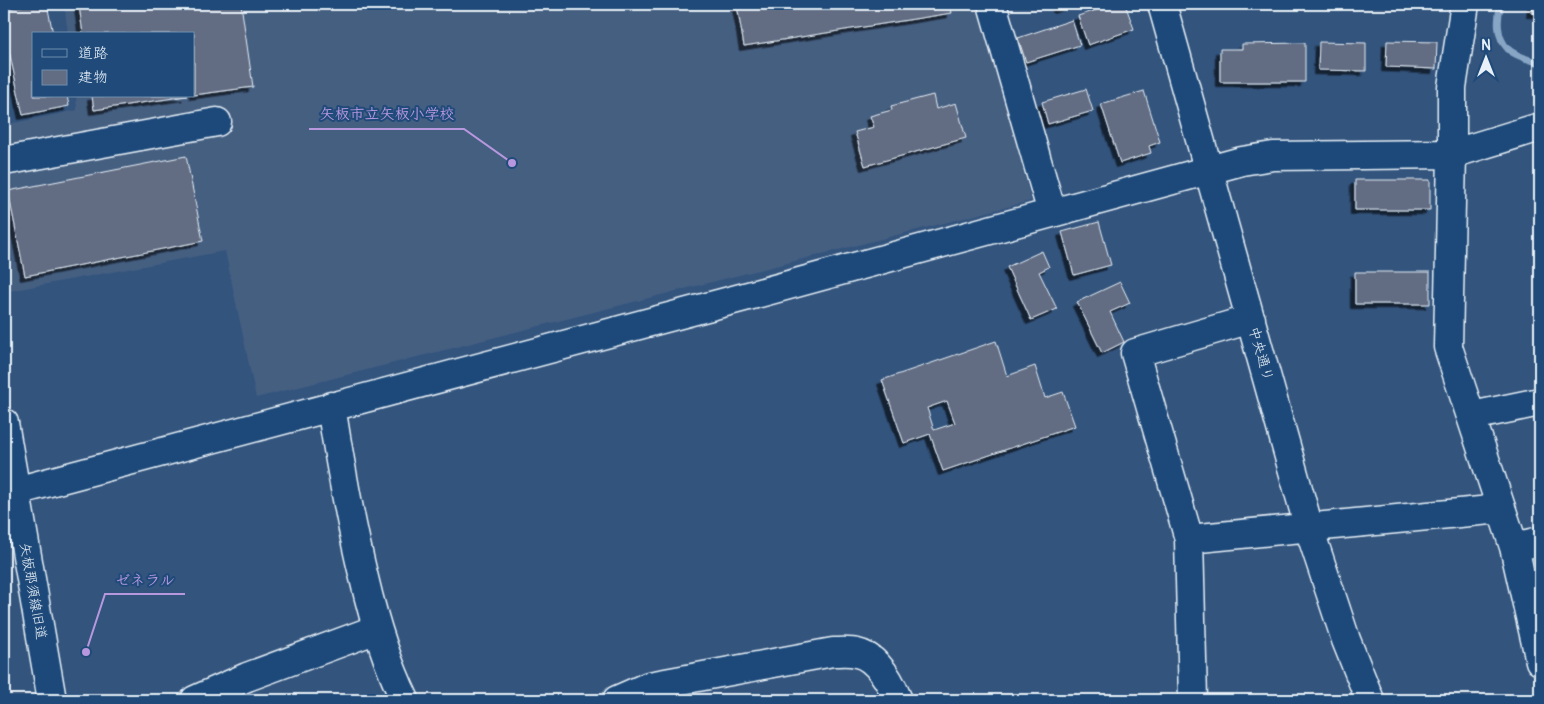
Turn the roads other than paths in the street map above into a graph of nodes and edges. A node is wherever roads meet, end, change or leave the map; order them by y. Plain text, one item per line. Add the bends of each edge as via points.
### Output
1 (992, 4) edge
2 (1162, 4) edge
3 (1466, 4) edge
4 (217, 122) dead end
5 (1540, 127) edge
6 (1452, 154) junction
7 (4, 161) edge
8 (1209, 169) junction
9 (1052, 214) junction
10 (1251, 319) junction
11 (1540, 402) edge
12 (330, 406) junction
13 (1472, 416) junction
14 (4, 423) edge
15 (16, 491) junction
16 (1501, 509) junction
17 (1309, 528) junction
18 (1189, 539) junction
19 (1540, 541) edge
20 (1514, 547) junction
21 (377, 629) junction
22 (1540, 660) edge
23 (52, 700) edge
24 (194, 700) edge
25 (406, 700) edge
26 (617, 700) edge
27 (898, 700) edge
28 (1193, 700) edge
29 (1370, 700) edge

1 - 9 street
2 - 8 street, 中央通り
3 - 6 street via 1452,87
4 - 7 street
5 - 6 street
6 - 8 street via 1273,156
6 - 13 street via 1448,347
8 - 9 street
8 - 10 street, 中央通り
9 - 12 street
10 - 17 street, 中央通り
10 - 18 street via 1135,353
11 - 13 street
12 - 15 street
12 - 21 street via 352,529
13 - 16 street
14 - 15 street, 矢板那須線旧道
15 - 23 street, 矢板那須線旧道
16 - 17 street
16 - 20 street
17 - 18 street
17 - 29 street, 中央通り via 1346,640
18 - 28 street
19 - 20 street
20 - 22 street
21 - 24 street
21 - 25 street
26 - 27 street via 648,686 833,652 858,653 876,664 892,685

